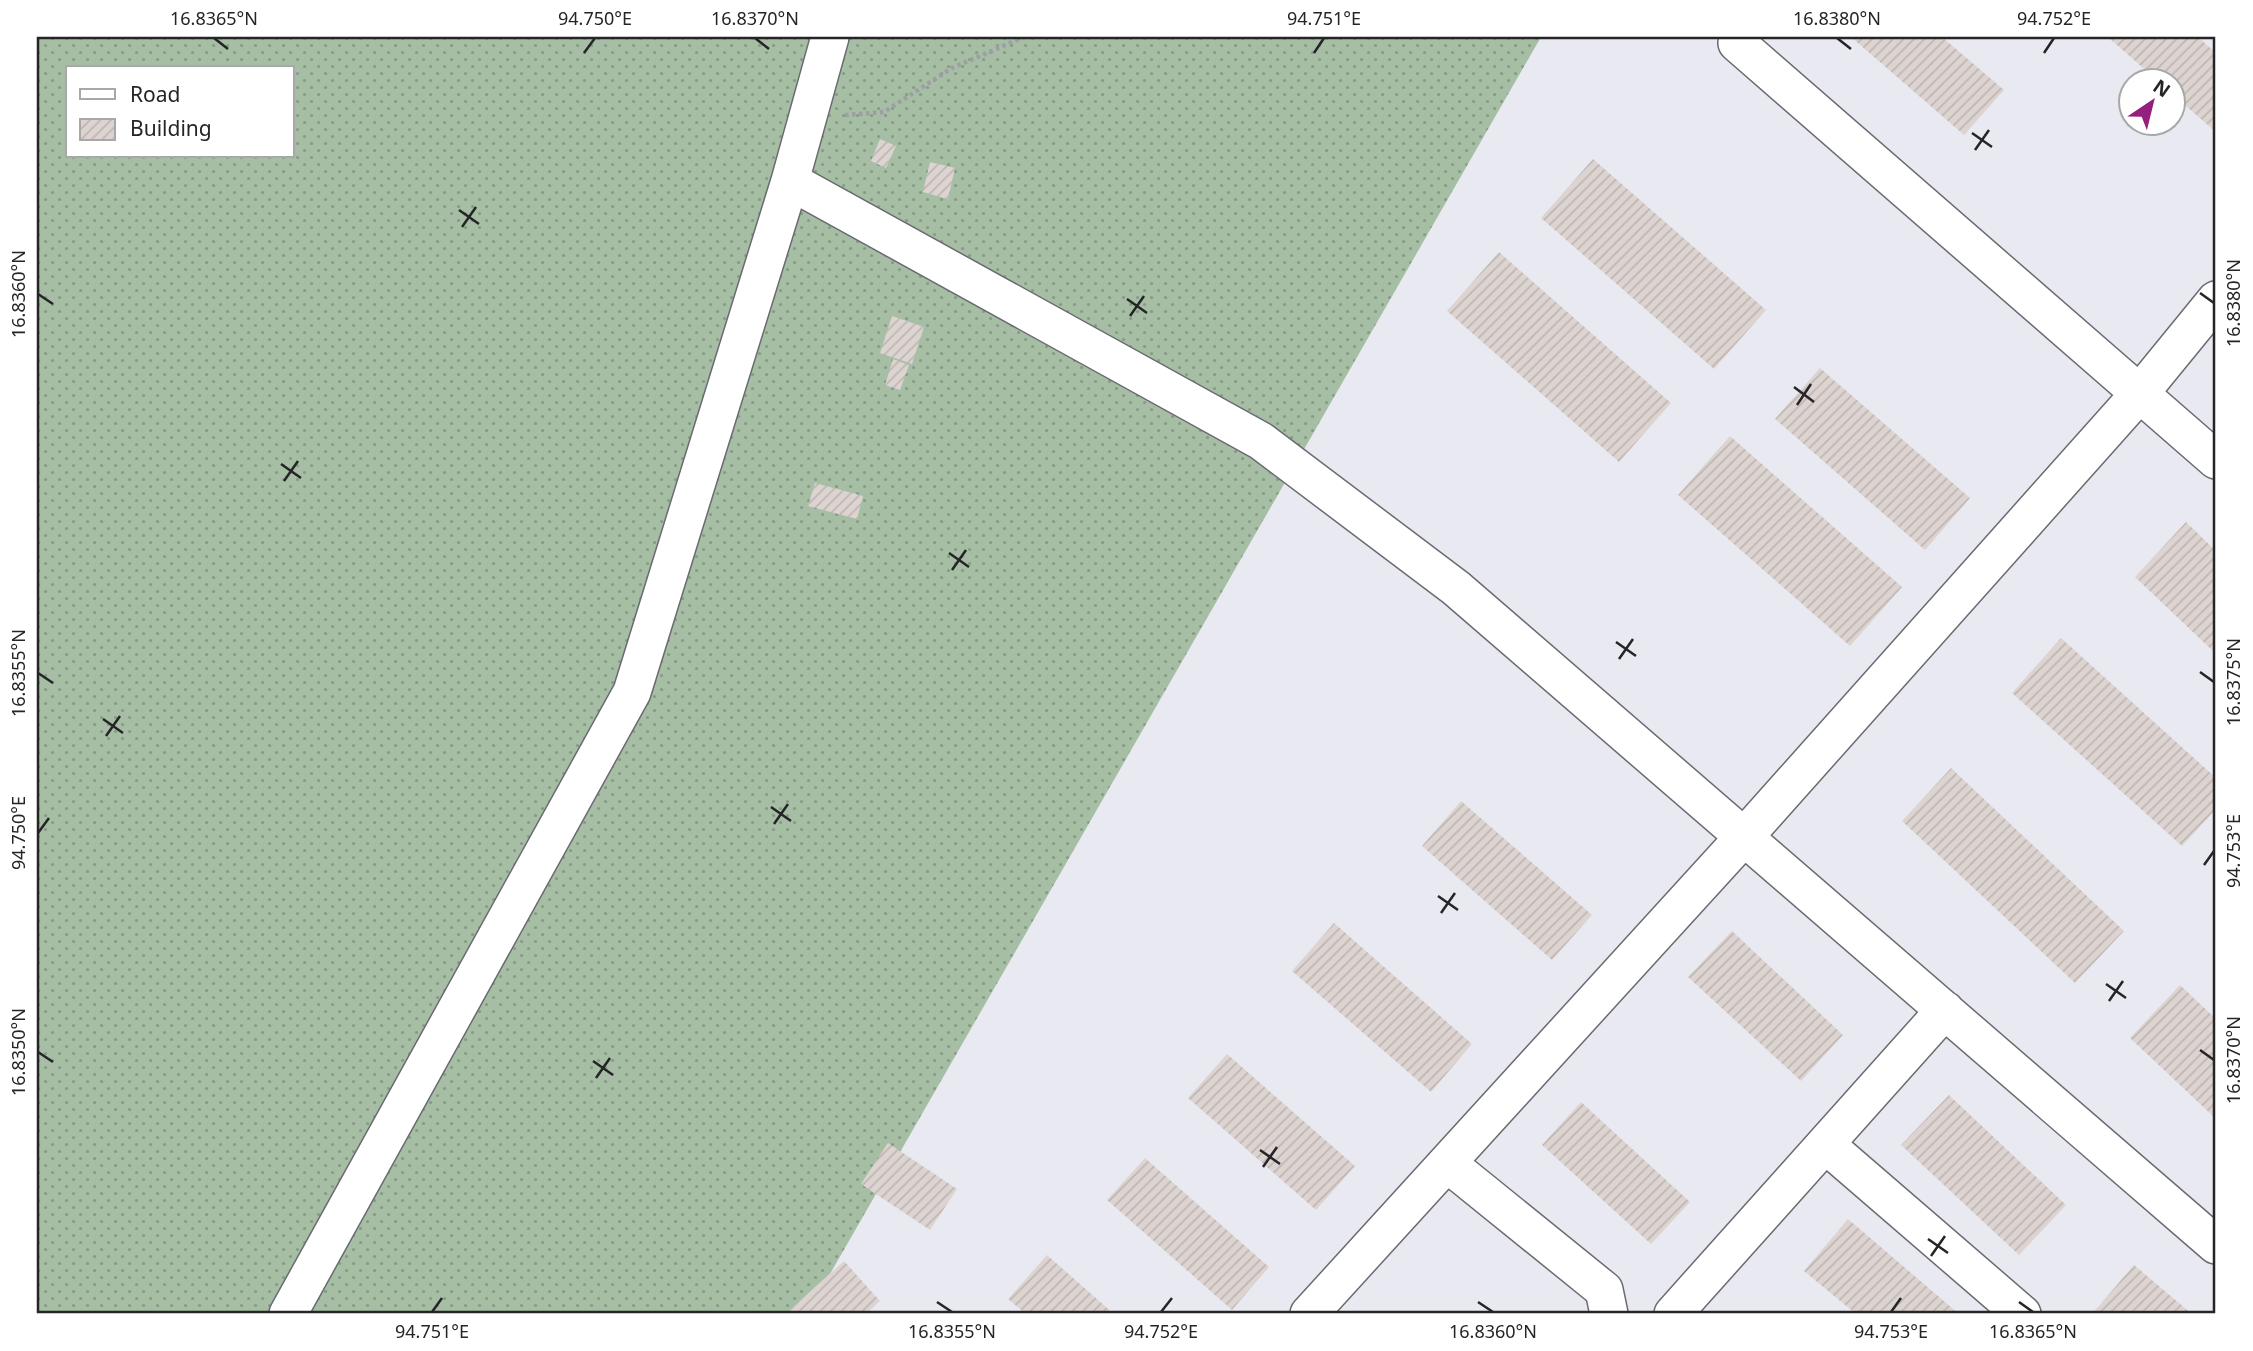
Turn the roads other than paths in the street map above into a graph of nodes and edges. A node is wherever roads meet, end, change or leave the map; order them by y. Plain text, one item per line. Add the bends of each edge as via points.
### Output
1 (830, 37) edge
2 (1737, 43) dead end
3 (790, 181) junction
4 (2216, 300) edge
5 (2140, 393) junction
6 (2216, 460) edge
7 (1744, 837) junction
8 (1945, 1010) junction
9 (1825, 1144) junction
10 (1447, 1163) junction
11 (2216, 1245) edge
12 (288, 1314) edge
13 (1309, 1314) edge
14 (1609, 1314) edge
15 (1673, 1314) edge
16 (2022, 1314) edge

1 - 3 street
2 - 5 street
3 - 7 street via 1261,441 1457,588
3 - 12 street via 632,692
4 - 5 street
5 - 6 street
5 - 7 street
7 - 8 street
7 - 10 street
8 - 9 street
8 - 11 street
9 - 15 street
9 - 16 street
10 - 13 street
10 - 14 street via 1604,1290

